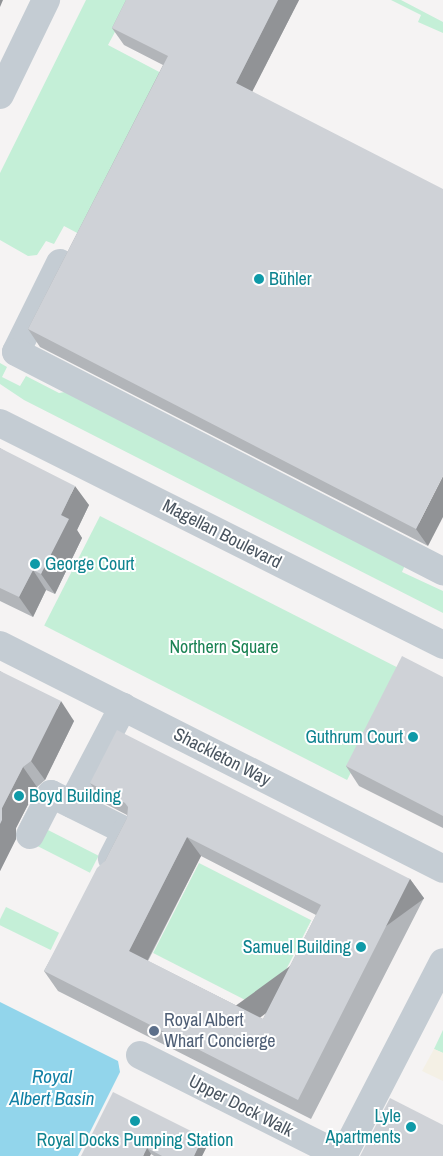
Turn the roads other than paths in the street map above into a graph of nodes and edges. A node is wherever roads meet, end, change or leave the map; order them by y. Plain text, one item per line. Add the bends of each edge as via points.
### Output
1 (46, 0) edge
2 (0, 96) edge
3 (60, 263) edge
4 (0, 423) edge
5 (443, 572) edge
6 (0, 645) edge
7 (443, 646) edge
8 (123, 707) junction
9 (72, 804) junction
10 (30, 835) dead end
11 (443, 869) edge
12 (105, 872) edge
13 (443, 962) edge
14 (140, 1055) dead end
15 (343, 1156) edge

1 - 2 street
3 - 5 street via 16,352
4 - 7 street, Magellan Boulevard
6 - 8 street, Shackleton Way
8 - 9 street
8 - 11 street, Shackleton Way
9 - 10 street via 51,794
9 - 12 street via 126,831
13 - 15 street
14 - 15 street, Upper Dock Walk

